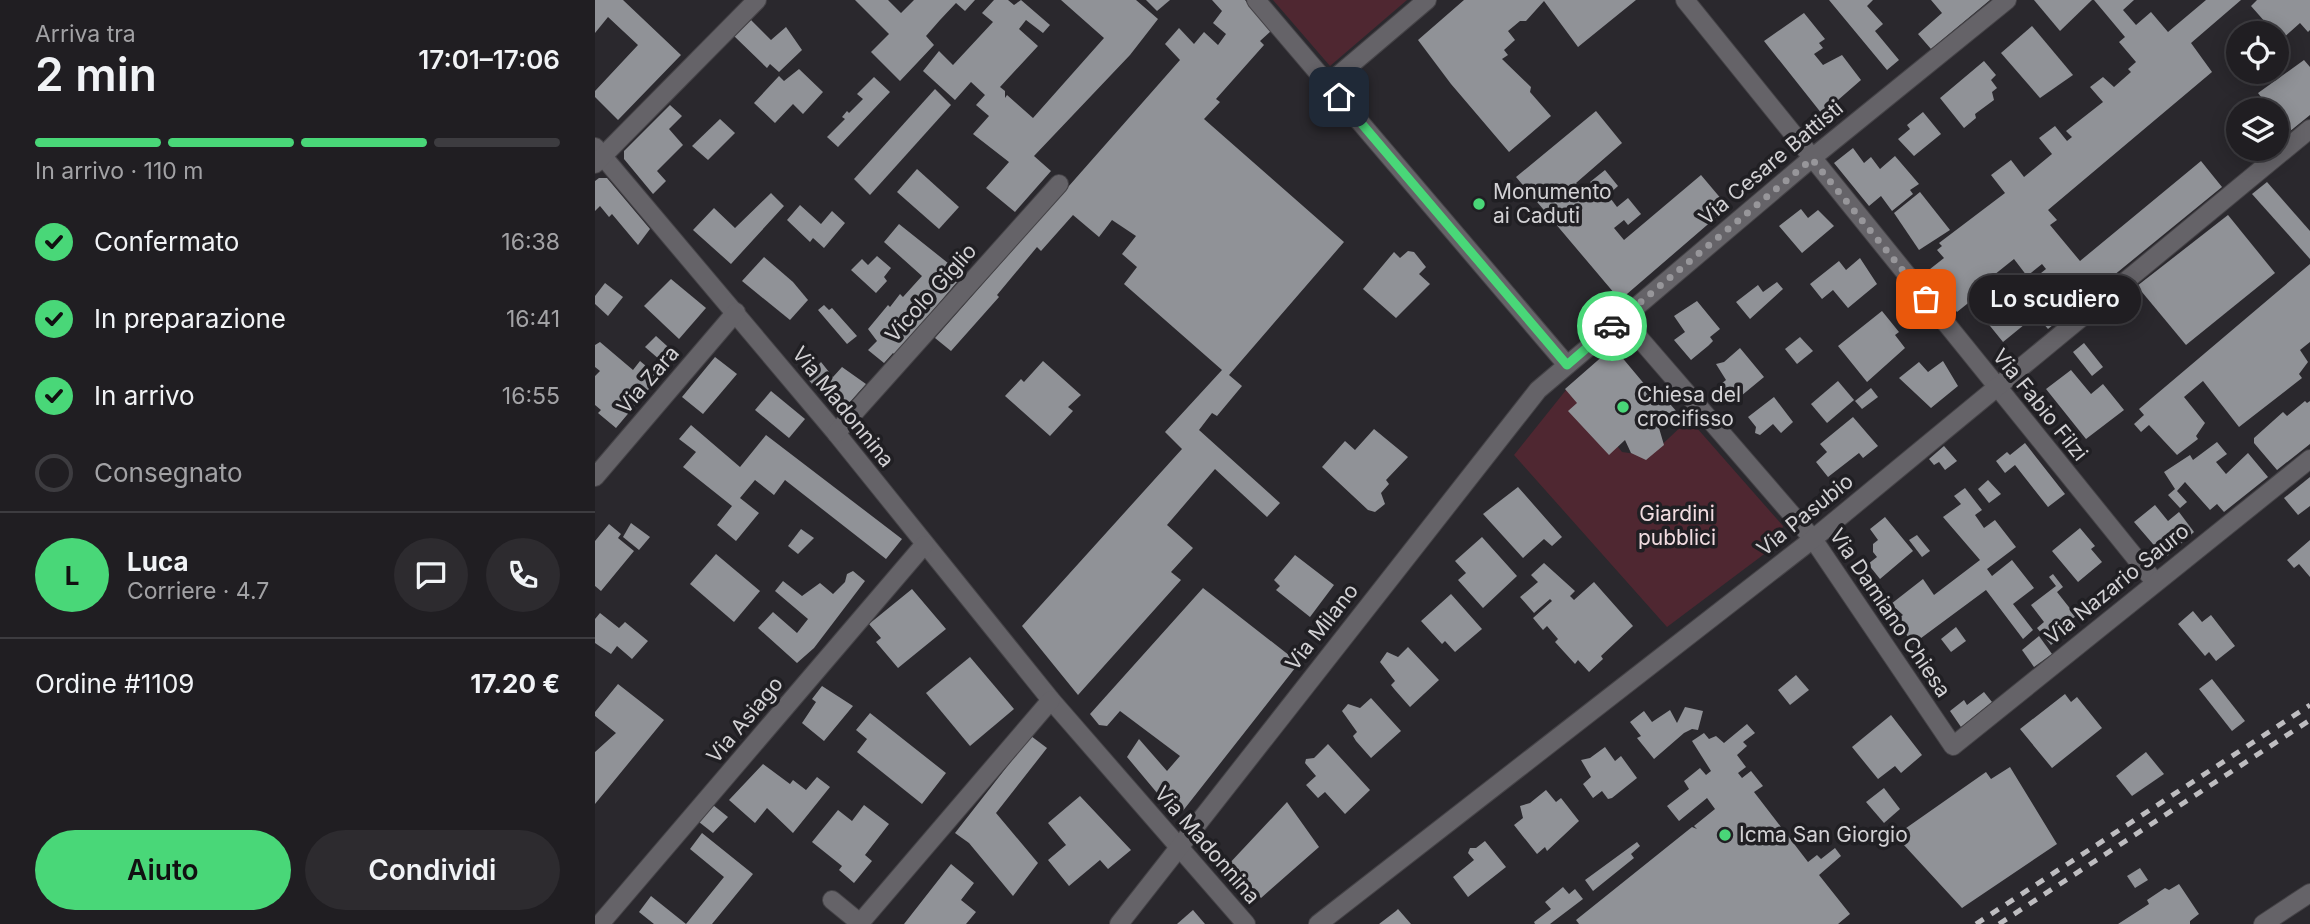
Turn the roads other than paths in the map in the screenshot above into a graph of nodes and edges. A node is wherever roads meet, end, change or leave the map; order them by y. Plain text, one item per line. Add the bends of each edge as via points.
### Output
1 (757, 0) edge
2 (1256, 0) edge
3 (1427, 0) edge
4 (1685, 0) edge
5 (2007, 0) edge
6 (1328, 84) junction
7 (2310, 129) edge
8 (597, 156) edge
9 (1812, 159) junction
10 (1059, 184) dead end
11 (736, 312) junction
12 (1621, 317) junction
13 (1567, 365) junction
14 (1995, 386) junction
15 (837, 433) junction
16 (2310, 459) edge
17 (595, 477) edge
18 (1813, 539) junction
19 (924, 545) junction
20 (2155, 582) junction
21 (1051, 700) junction
22 (1953, 746) joint
23 (1178, 847) junction
24 (2310, 893) edge
25 (832, 900) dead end
26 (600, 924) edge
27 (1119, 924) edge
28 (1246, 924) edge
29 (1318, 924) edge
30 (2263, 924) edge

1 - 8 street
2 - 6 street
3 - 6 street
4 - 9 street, Via Fabio Filzi
5 - 9 street, Via Cesare Battisti
6 - 13 street
7 - 14 street, Via Pasubio
8 - 11 street, Via Madonnina
9 - 12 street, Via Cesare Battisti
9 - 14 street, Via Fabio Filzi
10 - 15 street, Vicolo Giglio
11 - 15 street, Via Madonnina
11 - 17 street, Via Zara
12 - 13 street, Via Cesare Battisti
12 - 18 street, Via Damiano Chiesa
13 - 23 street, Via Milano via 1538,390
14 - 18 street, Via Pasubio
14 - 20 street, Via Fabio Filzi
15 - 19 street, Via Madonnina
16 - 20 street, Via Nazario Sauro
18 - 22 street, Via Damiano Chiesa
18 - 29 street, Via Pasubio
19 - 21 street, Via Madonnina
19 - 26 street, Via Asiago
20 - 22 street, Via Nazario Sauro
21 - 23 street, Via Madonnina
21 - 25 street via 860,923
23 - 27 street, Via Milano
23 - 28 street, Via Madonnina
24 - 30 street

